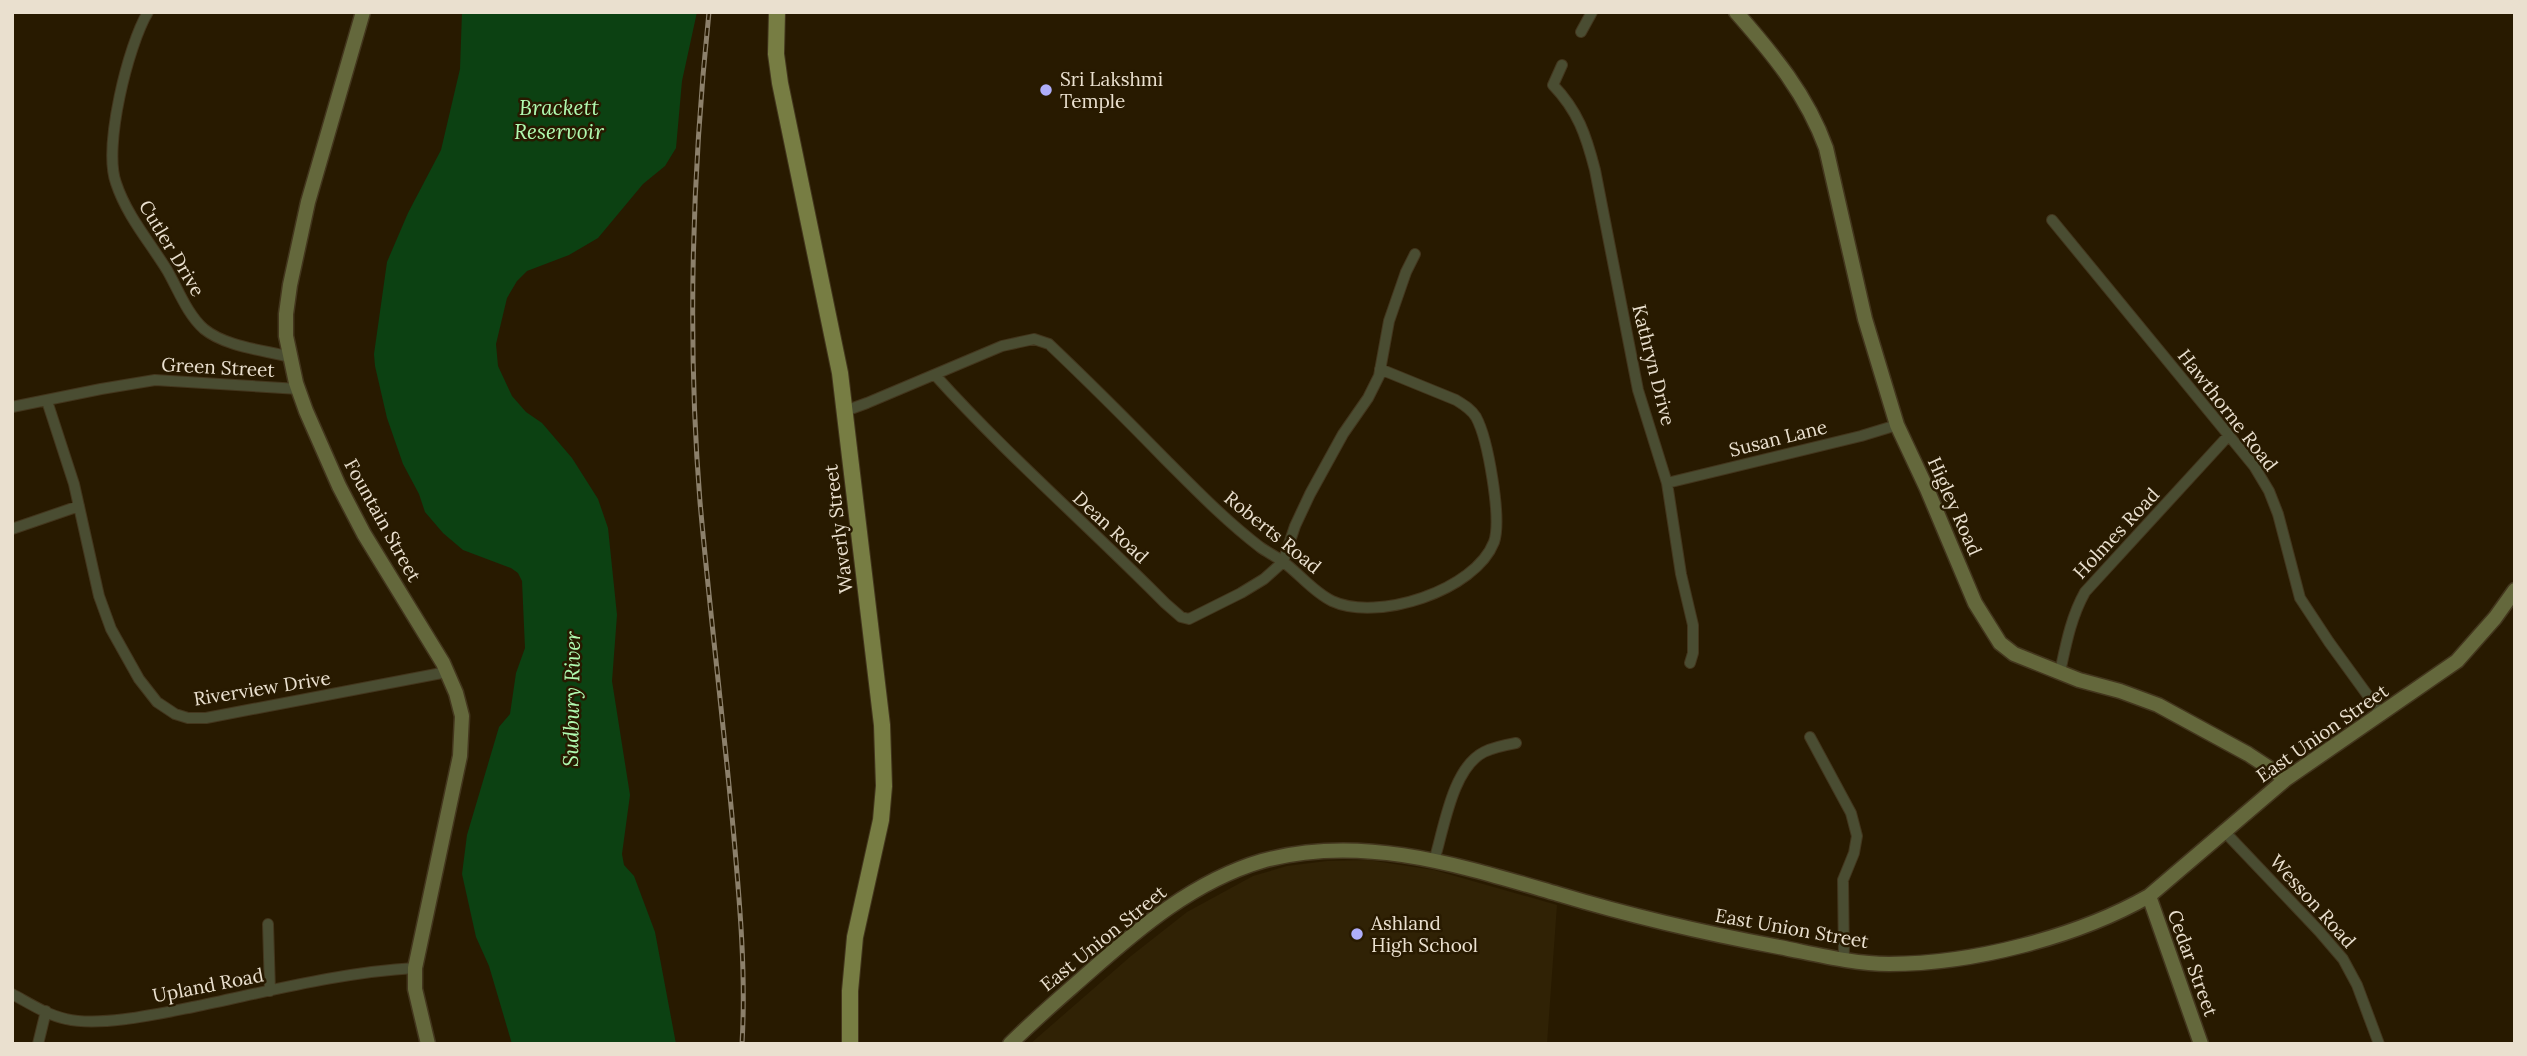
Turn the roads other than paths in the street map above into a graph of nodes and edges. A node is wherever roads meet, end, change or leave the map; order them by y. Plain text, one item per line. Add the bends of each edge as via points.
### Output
1 (148, 12) edge
2 (363, 12) edge
3 (777, 12) edge
4 (1592, 12) edge
5 (1736, 12) edge
6 (1581, 32) dead end
7 (1562, 65) dead end
8 (2052, 220) dead end
9 (1415, 254) dead end
10 (290, 356) junction
11 (1380, 369) junction
12 (934, 375) junction
13 (299, 389) junction
14 (47, 401) junction
15 (12, 407) edge
16 (845, 411) junction
17 (1897, 425) junction
18 (2229, 435) junction
19 (1667, 483) junction
20 (79, 506) junction
21 (12, 529) edge
22 (1283, 562) junction
23 (2515, 590) edge
24 (1690, 663) dead end
25 (447, 672) junction
26 (2060, 673) junction
27 (2382, 715) junction
28 (1810, 737) dead end
29 (1516, 743) dead end
30 (2286, 779) junction
31 (2223, 830) junction
32 (1434, 861) junction
33 (2149, 896) junction
34 (268, 924) dead end
35 (1844, 959) junction
36 (415, 968) junction
37 (270, 991) junction
38 (12, 994) edge
39 (46, 1011) junction
40 (38, 1044) edge
41 (428, 1044) edge
42 (850, 1044) edge
43 (1010, 1044) edge
44 (2201, 1044) edge
45 (2379, 1044) edge

1 - 10 street, Cutler Drive via 139,26 124,80 111,165 127,212 205,329 240,344
2 - 10 street, Fountain Street via 294,262 286,314
3 - 16 main road, Waverly Street via 780,83
4 - 6 street
5 - 17 street, Higley Road via 1790,78 1810,109 1826,148 1865,319
7 - 19 street, Kathryn Drive via 1553,85 1571,103 1586,136 1639,390
8 - 18 street, Hawthorne Road
9 - 11 street via 1390,321
10 - 13 street, Fountain Street
11 - 22 street via 1368,398 1310,494
11 - 22 street, Roberts Road via 1456,400 1475,416 1494,492 1494,542 1483,561 1461,579 1434,594 1383,607 1354,608 1331,600
12 - 16 street, Roberts Road
12 - 22 street, Roberts Road via 1021,340 1049,344 1205,498
12 - 22 street, Dean Road via 1181,617 1200,616 1264,579
13 - 14 street, Green Street via 155,380
13 - 25 street, Fountain Street via 352,511
14 - 15 street, Green Street
14 - 20 street, Riverview Drive
16 - 42 main road, Waverly Street via 884,764 881,820 855,937
17 - 19 street, Susan Lane
17 - 26 street, Higley Road via 1989,627 2014,654
18 - 26 street, Holmes Road via 2085,592 2067,635
18 - 27 street, Hawthorne Road via 2269,491 2300,598
19 - 24 street, Kathryn Drive via 1693,625
20 - 21 street
20 - 25 street, Riverview Drive via 111,629 149,692 175,714 206,718
23 - 27 street, East Union Street via 2457,662
25 - 36 street, Fountain Street via 462,716 460,756
26 - 30 street, Higley Road via 2158,705
27 - 30 street, East Union Street
28 - 35 street via 1851,813 1857,836 1843,880
29 - 32 street via 1482,753 1465,768
30 - 31 street, East Union Street
31 - 33 street, East Union Street
31 - 45 street, Wesson Road via 2343,960
32 - 35 street, East Union Street via 1634,917
32 - 43 street, East Union Street via 1374,851 1325,850 1263,861 1225,875 1151,920
33 - 35 street, East Union Street via 2081,927 1978,955 1887,964
33 - 44 street, Cedar Street
34 - 37 street
36 - 37 street, Upland Road
36 - 41 street, Fountain Street via 415,989
37 - 39 street, Upland Road via 133,1017 66,1019
38 - 39 street, Upland Road
39 - 40 street

